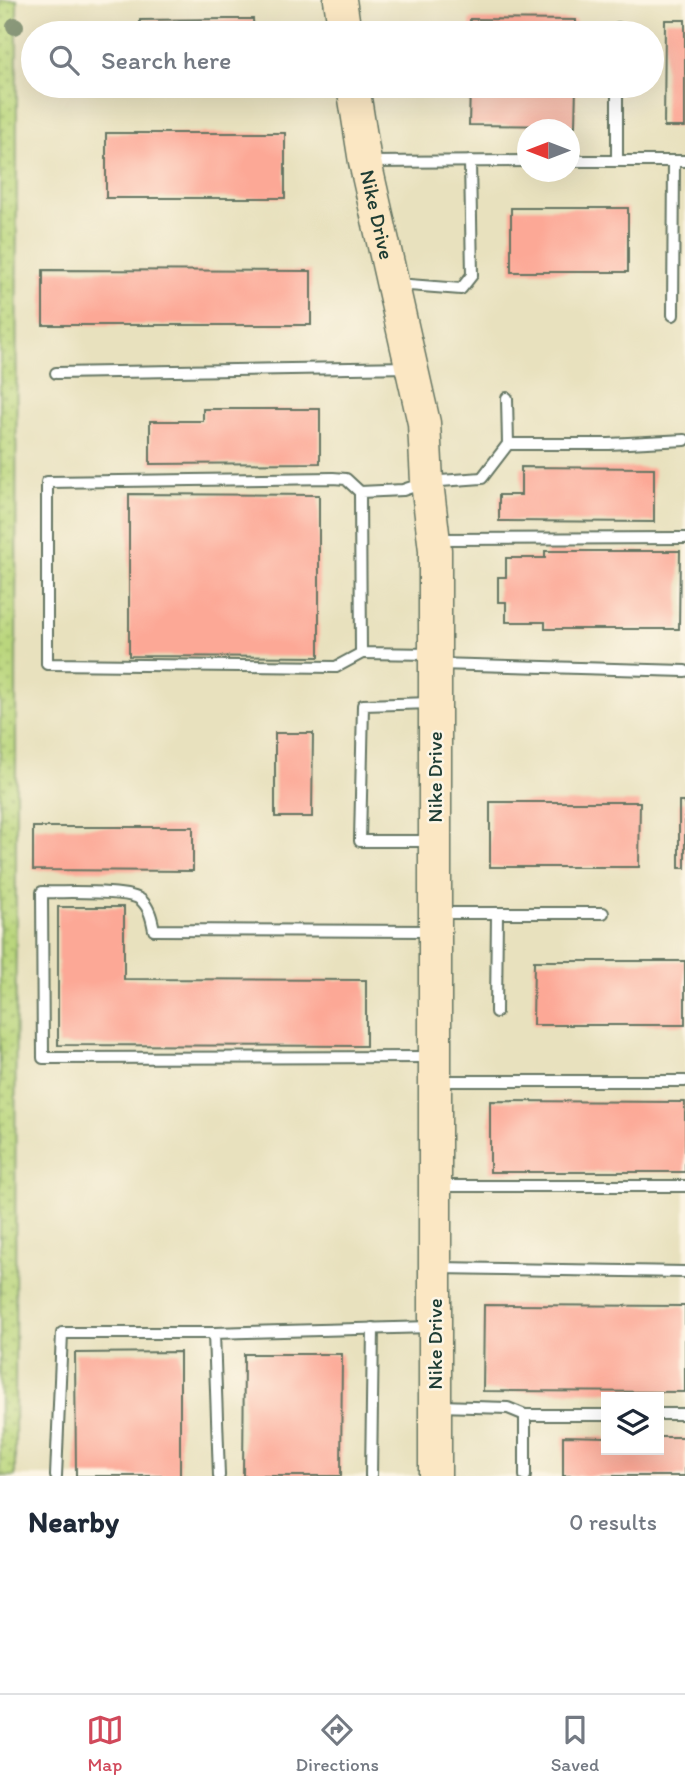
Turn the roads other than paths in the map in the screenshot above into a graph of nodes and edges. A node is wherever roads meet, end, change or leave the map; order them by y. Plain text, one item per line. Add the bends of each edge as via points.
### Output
1 (341, 0) edge
2 (344, 21) edge
3 (355, 98) edge
4 (617, 98) edge
5 (470, 161) junction
6 (517, 161) edge
7 (580, 161) edge
8 (617, 161) junction
9 (679, 161) edge
10 (365, 162) junction
11 (393, 284) junction
12 (673, 315) dead end
13 (412, 367) junction
14 (56, 373) dead end
15 (507, 398) dead end
16 (685, 440) edge
17 (508, 444) junction
18 (427, 482) junction
19 (360, 492) junction
20 (685, 538) edge
21 (434, 540) junction
22 (362, 653) junction
23 (435, 659) junction
24 (685, 671) edge
25 (435, 703) junction
26 (435, 841) junction
27 (603, 912) dead end
28 (497, 913) junction
29 (435, 922) junction
30 (496, 1013) dead end
31 (435, 1069) junction
32 (685, 1081) edge
33 (435, 1186) junction
34 (685, 1186) edge
35 (435, 1268) junction
36 (685, 1272) edge
37 (435, 1327) junction
38 (373, 1328) junction
39 (214, 1333) junction
40 (435, 1406) junction
41 (685, 1414) edge
42 (526, 1415) junction
43 (601, 1415) edge
44 (664, 1415) edge
45 (56, 1476) edge
46 (219, 1476) edge
47 (371, 1476) edge
48 (435, 1476) edge
49 (525, 1476) edge

1 - 2 street
3 - 10 street, Nike Drive
4 - 8 lane
5 - 6 lane
5 - 10 lane
5 - 11 lane via 472,275 461,289
7 - 8 lane
8 - 9 lane
9 - 12 lane
10 - 11 street, Nike Drive
11 - 13 street, Nike Drive
13 - 14 lane
13 - 18 street, Nike Drive via 424,424
15 - 17 lane
16 - 17 lane
17 - 18 lane via 482,478
18 - 19 lane via 402,490
18 - 21 street, Nike Drive
19 - 22 lane
19 - 22 lane via 346,479 333,478 47,482 47,664 336,667
20 - 21 lane
21 - 23 street, Nike Drive
22 - 23 lane
23 - 24 lane
23 - 25 street, Nike Drive
25 - 26 street, Nike Drive
25 - 26 lane via 363,705 360,841
26 - 29 street, Nike Drive
27 - 28 lane
28 - 29 lane
28 - 30 lane
29 - 31 street, Nike Drive
29 - 31 lane via 154,930 149,909 140,898 42,892 44,1058
31 - 32 lane
31 - 33 street, Nike Drive
33 - 34 lane
33 - 35 street, Nike Drive
35 - 36 lane
35 - 37 street, Nike Drive
37 - 38 lane
37 - 40 street, Nike Drive
38 - 39 lane
38 - 47 lane
39 - 45 lane via 62,1334
39 - 46 lane
40 - 42 lane via 508,1408
40 - 48 street, Nike Drive
41 - 44 lane
42 - 43 lane
42 - 49 lane

